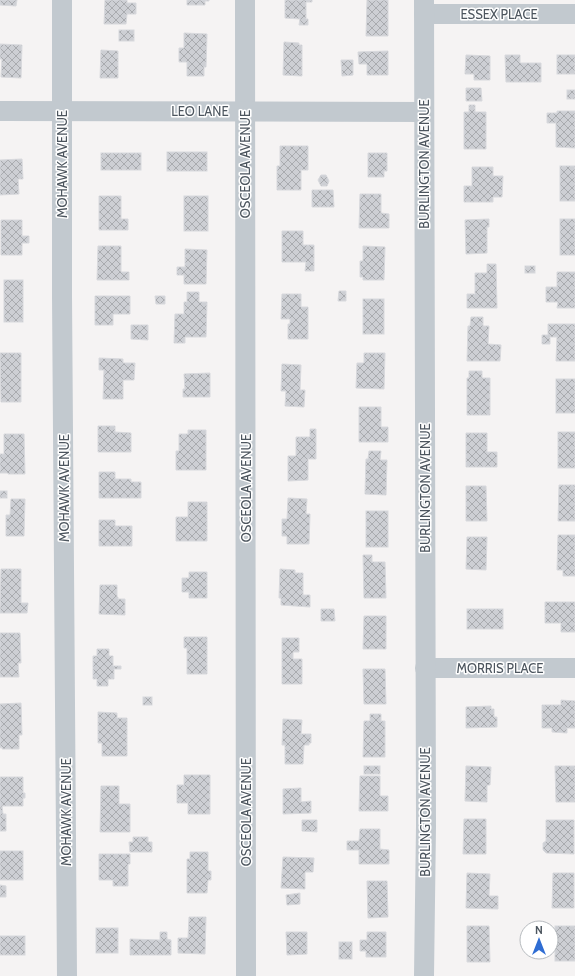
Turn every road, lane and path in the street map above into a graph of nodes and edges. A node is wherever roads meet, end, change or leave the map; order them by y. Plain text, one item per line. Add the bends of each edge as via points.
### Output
1 (62, 0) edge
2 (245, 0) edge
3 (424, 7) edge
4 (575, 14) edge
5 (0, 111) edge
6 (62, 111) junction
7 (245, 111) junction
8 (424, 112) junction
9 (425, 668) junction
10 (575, 668) edge
11 (67, 976) edge
12 (246, 976) edge
13 (424, 976) edge

1 - 6 street, MOHAWK AVENUE
2 - 7 street, OSCEOLA AVENUE
3 - 4 street, ESSEX PLACE
3 - 8 street, BURLINGTON AVENUE
5 - 6 street, LEO LANE
6 - 7 street, LEO LANE
6 - 11 street, MOHAWK AVENUE
7 - 8 street, LEO LANE
7 - 12 street, OSCEOLA AVENUE
8 - 9 street, BURLINGTON AVENUE
9 - 10 street, MORRIS PLACE
9 - 13 street, BURLINGTON AVENUE

